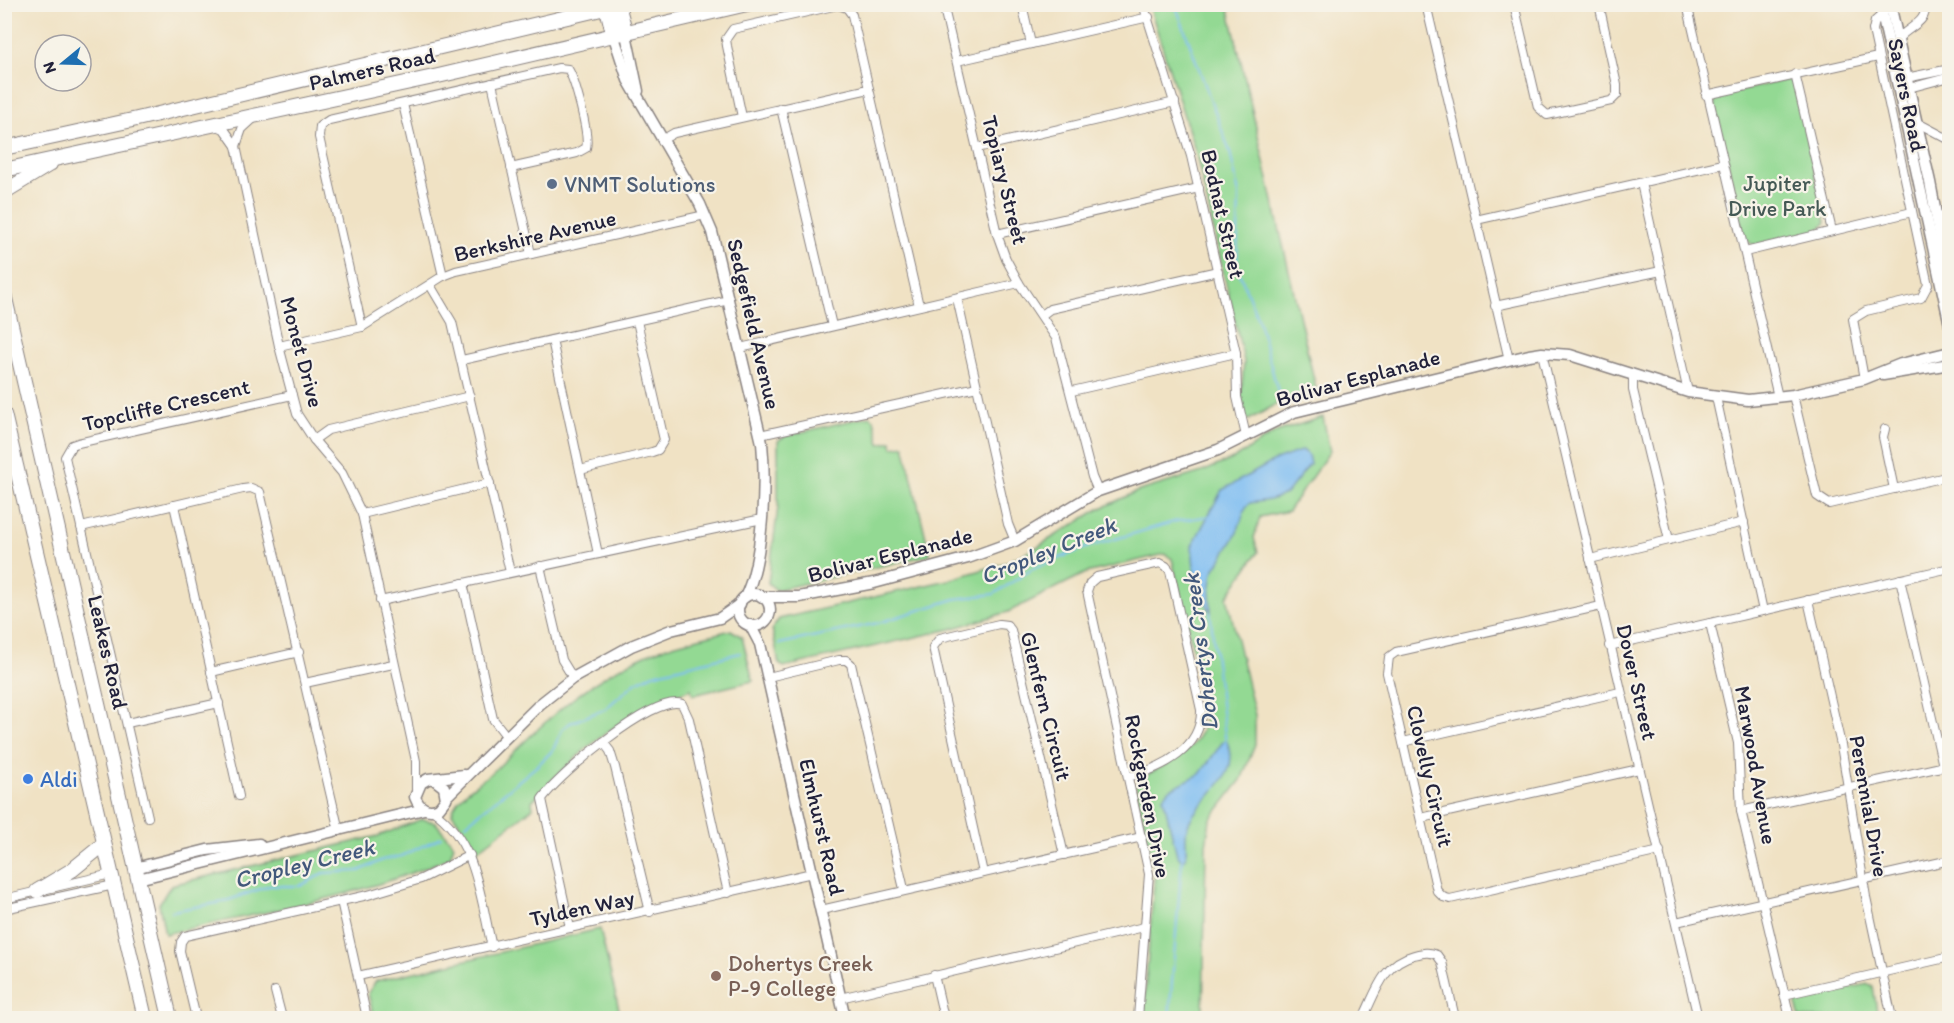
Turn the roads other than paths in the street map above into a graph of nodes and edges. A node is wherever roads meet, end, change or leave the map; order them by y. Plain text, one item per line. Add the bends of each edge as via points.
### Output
1 (747, 4) edge
2 (943, 4) edge
3 (1022, 4) edge
4 (1143, 4) edge
5 (1426, 4) edge
6 (1514, 4) edge
7 (1599, 4) edge
8 (1712, 4) edge
9 (1890, 4) edge
10 (1925, 4) edge
11 (614, 6) edge
12 (849, 6) edge
13 (1688, 7) edge
14 (1881, 9) edge
15 (1149, 17) junction
16 (620, 35) junction
17 (1899, 38) junction
18 (1030, 44) junction
19 (1878, 57) junction
20 (957, 61) junction
21 (1950, 69) edge
22 (1795, 74) junction
23 (1950, 77) edge
24 (492, 83) junction
25 (1903, 83) junction
26 (869, 89) junction
27 (1706, 95) junction
28 (1175, 102) junction
29 (403, 104) junction
30 (781, 108) junction
31 (256, 117) junction
32 (742, 117) junction
33 (1916, 122) junction
34 (207, 125) junction
35 (662, 140) junction
36 (1950, 140) edge
37 (236, 146) junction
38 (6, 147) edge
39 (977, 148) junction
40 (63, 157) junction
41 (1723, 164) junction
42 (511, 168) junction
43 (4, 170) edge
44 (1641, 183) junction
45 (1199, 188) junction
46 (4, 192) edge
47 (1912, 212) junction
48 (705, 215) junction
49 (1476, 220) junction
50 (1832, 231) junction
51 (997, 234) junction
52 (1745, 252) junction
53 (531, 254) junction
54 (1218, 271) junction
55 (1661, 271) junction
56 (443, 276) junction
57 (1927, 278) junction
58 (1019, 283) junction
59 (430, 285) junction
60 (1946, 285) edge
61 (4, 294) edge
62 (957, 298) junction
63 (729, 300) junction
64 (919, 306) junction
65 (1495, 306) junction
66 (1042, 315) junction
67 (637, 321) junction
68 (1950, 325) edge
69 (832, 326) junction
70 (362, 327) junction
71 (552, 340) junction
72 (279, 346) junction
73 (740, 348) junction
74 (1950, 352) edge
75 (1542, 353) junction
76 (1236, 354) junction
77 (462, 360) junction
78 (1509, 360) junction
79 (1950, 364) edge
80 (1633, 375) junction
81 (1880, 375) junction
82 (1864, 379) junction
83 (977, 387) junction
84 (1072, 392) junction
85 (1688, 392) junction
86 (292, 395) junction
87 (1793, 395) junction
88 (470, 396) junction
89 (1716, 397) junction
90 (1778, 397) junction
91 (4, 414) edge
92 (1885, 429) dead end
93 (760, 435) junction
94 (1246, 436) junction
95 (314, 440) junction
96 (580, 470) junction
97 (1950, 476) edge
98 (490, 483) junction
99 (1894, 489) junction
100 (1098, 491) junction
101 (174, 506) junction
102 (362, 514) junction
103 (762, 519) junction
104 (1744, 522) junction
105 (81, 527) junction
106 (1669, 540) junction
107 (1015, 541) junction
108 (598, 554) junction
109 (1590, 559) junction
110 (540, 566) junction
111 (1950, 568) edge
112 (510, 572) junction
113 (754, 574) junction
114 (1900, 579) junction
115 (463, 583) junction
116 (762, 596) junction
117 (799, 597) junction
118 (742, 600) junction
119 (1808, 600) junction
120 (380, 601) junction
121 (1601, 606) junction
122 (1763, 611) junction
123 (720, 618) junction
124 (766, 620) junction
125 (747, 623) junction
126 (1710, 623) junction
127 (760, 644) junction
128 (1609, 646) junction
129 (299, 652) junction
130 (393, 664) junction
131 (211, 672) junction
132 (768, 677) junction
133 (573, 678) junction
134 (306, 683) junction
135 (1620, 692) junction
136 (219, 703) junction
137 (127, 723) junction
138 (507, 737) junction
139 (603, 742) junction
140 (1403, 742) junction
141 (416, 761) junction
142 (1946, 765) edge
143 (1639, 769) junction
144 (467, 774) junction
145 (1128, 777) junction
146 (434, 779) junction
147 (1850, 787) junction
148 (416, 790) junction
149 (239, 796) dead end
150 (445, 800) junction
151 (428, 810) junction
152 (1741, 811) junction
153 (395, 814) junction
154 (148, 817) dead end
155 (1421, 818) junction
156 (449, 823) junction
157 (339, 831) junction
158 (1142, 837) junction
159 (104, 844) junction
160 (1660, 852) junction
161 (470, 855) junction
162 (1064, 855) junction
163 (1950, 860) edge
164 (137, 873) junction
165 (812, 873) junction
166 (983, 873) junction
167 (112, 879) junction
168 (1863, 880) junction
169 (904, 889) junction
170 (37, 891) junction
171 (728, 893) junction
172 (4, 899) edge
173 (341, 901) junction
174 (1763, 902) junction
175 (4, 909) edge
176 (821, 910) junction
177 (650, 912) junction
178 (1676, 922) junction
179 (1144, 927) junction
180 (570, 928) junction
181 (492, 946) junction
182 (1950, 957) edge
183 (1881, 972) junction
184 (934, 975) junction
185 (358, 976) junction
186 (275, 991) dead end
187 (1784, 995) junction
188 (840, 998) junction
189 (145, 1018) edge
190 (170, 1018) edge
191 (196, 1018) edge
192 (282, 1018) edge
193 (367, 1018) edge
194 (845, 1018) edge
195 (944, 1018) edge
196 (1138, 1018) edge
197 (1364, 1018) edge
198 (1455, 1018) edge
199 (1698, 1018) edge
200 (1790, 1018) edge
201 (1892, 1018) edge

1 - 16 highway, Palmers Road
2 - 20 street, Topiary Street
3 - 18 street
4 - 15 street, Bodnat Street
5 - 49 street
6 - 7 street via 1537,105 1547,115 1611,101 1617,95
8 - 13 street
9 - 17 street, Sayers Road
10 - 17 street, Sayers Road via 1922,19
11 - 16 highway
11 - 38 highway, Palmers Road via 137,120
12 - 26 street
12 - 32 street via 838,5 733,29 726,39
13 - 27 street
14 - 19 street, Sayers Road via 1873,30
14 - 25 street, Sayers Road
15 - 18 street
15 - 28 street, Bodnat Street
16 - 31 highway, Palmers Road
16 - 35 street, Sedgefield Avenue via 626,73
17 - 25 street, Sayers Road
18 - 20 street
19 - 22 street
19 - 47 street, Sayers Road
20 - 39 street, Topiary Street
21 - 25 street
22 - 27 street
22 - 50 street
23 - 25 street
24 - 29 street
24 - 42 street
24 - 42 street via 568,69 588,142 581,151
25 - 33 street, Sayers Road
25 - 60 street, Sayers Road
26 - 30 street
26 - 64 street
27 - 41 street
28 - 39 street
28 - 45 street, Bodnat Street
29 - 56 street
29 - 70 street via 329,120 320,126 319,136
30 - 32 street
30 - 69 street
31 - 34 highway, Palmers Road
31 - 37 street via 242,129
32 - 35 street via 674,133
33 - 36 street, Sayers Road
33 - 60 street, Sayers Road
34 - 37 street via 224,129
34 - 40 highway, Palmers Road
35 - 48 street, Sedgefield Avenue
37 - 72 street, Monet Drive
39 - 51 street, Topiary Street
40 - 43 highway, Palmers Road
40 - 46 highway
41 - 44 street
41 - 52 street
42 - 53 street
44 - 49 street
44 - 55 street
45 - 51 street
45 - 54 street, Bodnat Street
47 - 50 street
47 - 57 street, Sayers Road
48 - 53 street, Berkshire Avenue
48 - 63 street, Sedgefield Avenue
49 - 65 street
50 - 52 street
51 - 58 street, Topiary Street
52 - 90 street
53 - 56 street, Berkshire Avenue
54 - 66 street via 1050,309
54 - 76 street, Bodnat Street
55 - 65 street
55 - 85 street
56 - 59 street, Berkshire Avenue
57 - 60 street
57 - 82 street, Sayers Road via 1926,293 1919,299 1866,311 1852,320
58 - 62 street
58 - 66 street, Topiary Street
59 - 70 street, Berkshire Avenue
59 - 77 street via 452,322
60 - 68 street, Sayers Road
61 - 164 highway, Leakes Road
62 - 64 street
62 - 83 street
63 - 67 street
63 - 73 street, Sedgefield Avenue
64 - 69 street
65 - 78 street
66 - 84 street, Topiary Street via 1056,338
67 - 71 street
67 - 96 street via 664,440 658,450
69 - 73 street
70 - 72 street, Berkshire Avenue
71 - 77 street
71 - 96 street
72 - 86 street, Monet Drive
73 - 93 street, Sedgefield Avenue
74 - 81 street, Bolivar Esplanade via 1902,364
75 - 78 street, Bolivar Esplanade
75 - 80 street, Bolivar Esplanade via 1570,355
75 - 109 street, Dover Street
76 - 84 street
76 - 94 street, Bodnat Street via 1237,397
77 - 88 street
78 - 94 street, Bolivar Esplanade via 1307,408 1278,418
79 - 81 street, Bolivar Esplanade
80 - 85 street, Bolivar Esplanade
80 - 106 street
81 - 82 street, Bolivar Esplanade
82 - 87 street, Bolivar Esplanade
83 - 93 street
83 - 107 street
84 - 100 street, Topiary Street
85 - 89 street, Bolivar Esplanade
86 - 95 street, Monet Drive via 297,414
86 - 105 street, Topcliffe Crescent via 72,445 65,457
87 - 90 street, Bolivar Esplanade
87 - 99 street via 1819,500 1829,504
88 - 95 street via 328,430
88 - 98 street
89 - 90 street, Bolivar Esplanade
89 - 104 street
91 - 159 highway, Leakes Road
92 - 99 street via 1883,436
93 - 103 street, Sedgefield Avenue via 764,465
94 - 100 street, Bolivar Esplanade via 1218,450
95 - 102 street, Monet Drive via 342,473
96 - 108 street
97 - 99 street
98 - 102 street
98 - 112 street
100 - 107 street, Bolivar Esplanade
101 - 105 street
101 - 129 street via 257,489 262,496
101 - 131 street
102 - 120 street, Monet Drive
103 - 108 street
103 - 113 street, Sedgefield Avenue
104 - 106 street
104 - 122 street
105 - 137 street, Topcliffe Crescent
106 - 109 street
107 - 117 street, Bolivar Esplanade via 920,572
108 - 110 street
109 - 121 street, Dover Street
110 - 112 street
110 - 133 street via 562,660
111 - 114 street
112 - 115 street
113 - 116 street, Sedgefield Avenue
113 - 118 street, Sedgefield Avenue
114 - 119 street
114 - 142 street
115 - 120 street
115 - 138 street via 493,719
116 - 117 street, Bolivar Esplanade
116 - 118 street
116 - 124 street via 769,606
117 - 124 street, Bolivar Esplanade via 775,610
118 - 123 street
118 - 125 street via 738,612
119 - 122 street
119 - 147 street, Perennial Drive
120 - 130 street, Monet Drive
121 - 128 street, Dover Street
121 - 140 street, Clovelly Circuit via 1392,654 1386,667
122 - 126 street
123 - 125 street
123 - 133 street via 671,630 631,646
124 - 125 street via 759,625
124 - 127 street, Elmhurst Road
125 - 127 street, Elmhurst Road
126 - 128 street
126 - 152 street, Marwood Avenue via 1738,743
127 - 132 street, Elmhurst Road
128 - 135 street, Dover Street
129 - 131 street
129 - 134 street
130 - 134 street
130 - 141 street, Monet Drive
131 - 136 street
132 - 165 street, Elmhurst Road
132 - 169 street via 839,660 851,664
133 - 138 street
134 - 157 street
135 - 140 street
135 - 143 street, Dover Street
136 - 137 street
136 - 149 street
137 - 154 street, Topcliffe Crescent
138 - 144 street
139 - 171 street via 657,708 682,704 689,719
139 - 177 street via 615,766
139 - 180 street via 542,799
140 - 155 street, Clovelly Circuit
141 - 146 street, Monet Drive
141 - 148 street, Monet Drive
142 - 147 street
143 - 155 street
143 - 160 street, Dover Street
144 - 146 street
144 - 150 street
145 - 145 street, Rockgarden Drive via 1174,756 1193,742 1201,725 1202,710 1166,566 1156,563 1097,577 1090,583 1088,594
145 - 158 street, Rockgarden Drive
146 - 148 street via 421,783
146 - 150 street via 444,787
147 - 152 street
147 - 168 street, Perennial Drive
148 - 151 street via 416,801
148 - 153 street
150 - 151 street
150 - 156 street
151 - 153 street
151 - 156 street
152 - 174 street, Marwood Avenue
153 - 157 street
155 - 160 street, Clovelly Circuit via 1437,891 1447,898
156 - 161 street
157 - 164 street via 301,840 207,850
158 - 162 street
158 - 179 street, Rockgarden Drive via 1149,874
159 - 167 highway, Leakes Road
159 - 170 highway
160 - 178 street, Dover Street
161 - 173 street via 421,879
161 - 181 street
162 - 166 street
162 - 166 street, Glenfern Circuit via 1011,630 999,624 940,638 933,647
163 - 168 street
164 - 167 highway
164 - 190 highway, Leakes Road
165 - 171 street, Tylden Way
165 - 176 street, Elmhurst Road
166 - 169 street
167 - 170 street
167 - 175 street
167 - 189 highway, Leakes Road
168 - 174 street
168 - 183 street, Perennial Drive
169 - 176 street
170 - 172 street
171 - 177 street, Tylden Way
173 - 185 street
173 - 191 street via 185,936 180,951
174 - 178 street
174 - 187 street, Marwood Avenue
176 - 188 street, Elmhurst Road
177 - 180 street, Tylden Way
178 - 199 street, Dover Street
179 - 184 street
179 - 196 street, Rockgarden Drive
180 - 181 street, Tylden Way
181 - 185 street, Tylden Way
182 - 183 street
183 - 187 street
183 - 201 street, Perennial Drive
184 - 188 street
184 - 195 street
185 - 193 street
186 - 192 street
187 - 200 street, Marwood Avenue
188 - 194 street, Elmhurst Road
197 - 198 street via 1387,970 1393,964 1427,952 1437,955 1442,962

